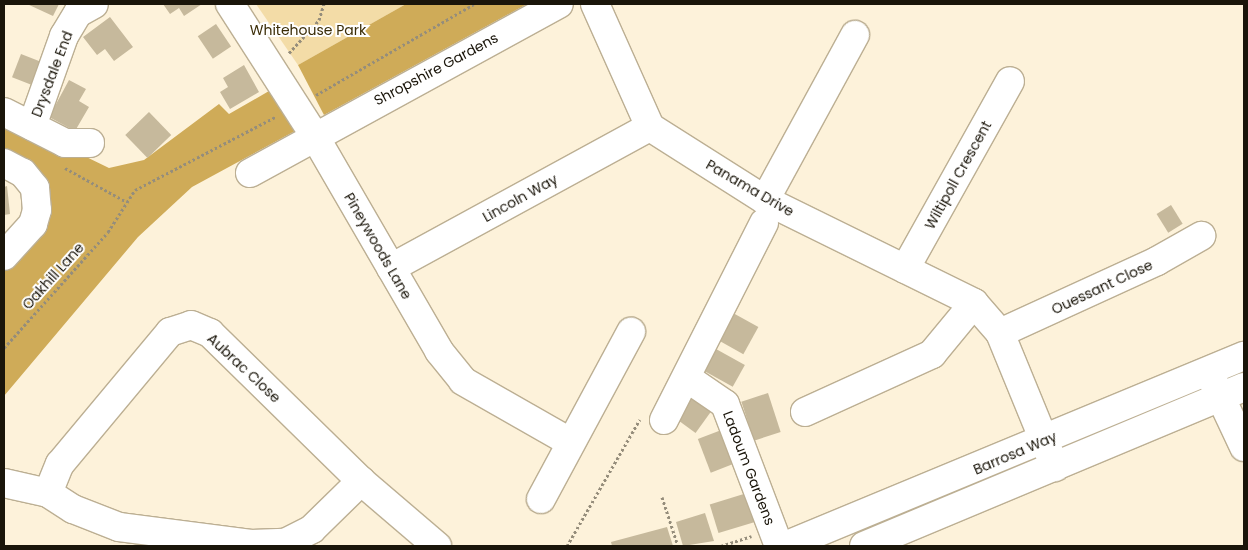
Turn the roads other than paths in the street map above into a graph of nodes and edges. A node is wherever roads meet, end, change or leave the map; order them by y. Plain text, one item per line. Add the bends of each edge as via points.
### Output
1 (94, 4) edge
2 (230, 4) edge
3 (559, 4) edge
4 (595, 4) edge
5 (855, 35) dead end
6 (1010, 81) dead end
7 (4, 112) edge
8 (32, 126) junction
9 (650, 127) junction
10 (314, 135) junction
11 (90, 143) dead end
12 (4, 163) edge
13 (250, 172) dead end
14 (765, 212) junction
15 (1201, 236) dead end
16 (4, 256) edge
17 (391, 268) junction
18 (905, 269) junction
19 (974, 303) junction
20 (631, 332) dead end
21 (1000, 333) junction
22 (1244, 356) edge
23 (1209, 372) junction
24 (687, 378) junction
25 (1232, 393) edge
26 (805, 412) dead end
27 (664, 420) dead end
28 (1044, 441) junction
29 (570, 442) junction
30 (1244, 447) edge
31 (1055, 467) junction
32 (360, 480) junction
33 (4, 483) edge
34 (48, 493) junction
35 (541, 499) dead end
36 (437, 546) edge
37 (779, 546) edge
38 (785, 546) edge
39 (864, 546) edge

1 - 8 street, Drysdale End via 78,13 64,36
2 - 10 street, Pineywoods Lane
3 - 10 street, Shropshire Gardens
4 - 9 street
5 - 14 street
6 - 18 street, Wiltipoll Crescent
7 - 8 street, Drysdale End
8 - 11 street, Drysdale End via 65,143
9 - 14 street, Panama Drive
9 - 17 street, Lincoln Way
10 - 13 street, Shropshire Gardens
10 - 17 street, Pineywoods Lane
12 - 16 street via 23,174 35,188 37,210 33,224
14 - 18 street, Panama Drive
14 - 24 street
15 - 21 street, Ouessant Close via 1157,261
17 - 29 street, Pineywoods Lane via 438,352 463,380
18 - 19 street, Panama Drive
19 - 21 street, Panama Drive
19 - 26 street via 932,354
20 - 29 street
21 - 28 street, Panama Drive
22 - 23 street, Barrosa Way
23 - 25 street
23 - 28 street, Barrosa Way
24 - 27 street
24 - 37 street, Ladoum Gardens via 726,404
25 - 30 street
25 - 31 street, Barrosa Way
28 - 31 street, Panama Drive
28 - 38 street, Barrosa Way
29 - 35 street
31 - 39 street, Barrosa Way
32 - 34 street via 312,529 285,543 251,544 119,527 73,509
32 - 34 street, Aubrac Close via 210,333 191,325 170,332 60,464
32 - 36 street, Aubrac Close
33 - 34 street

